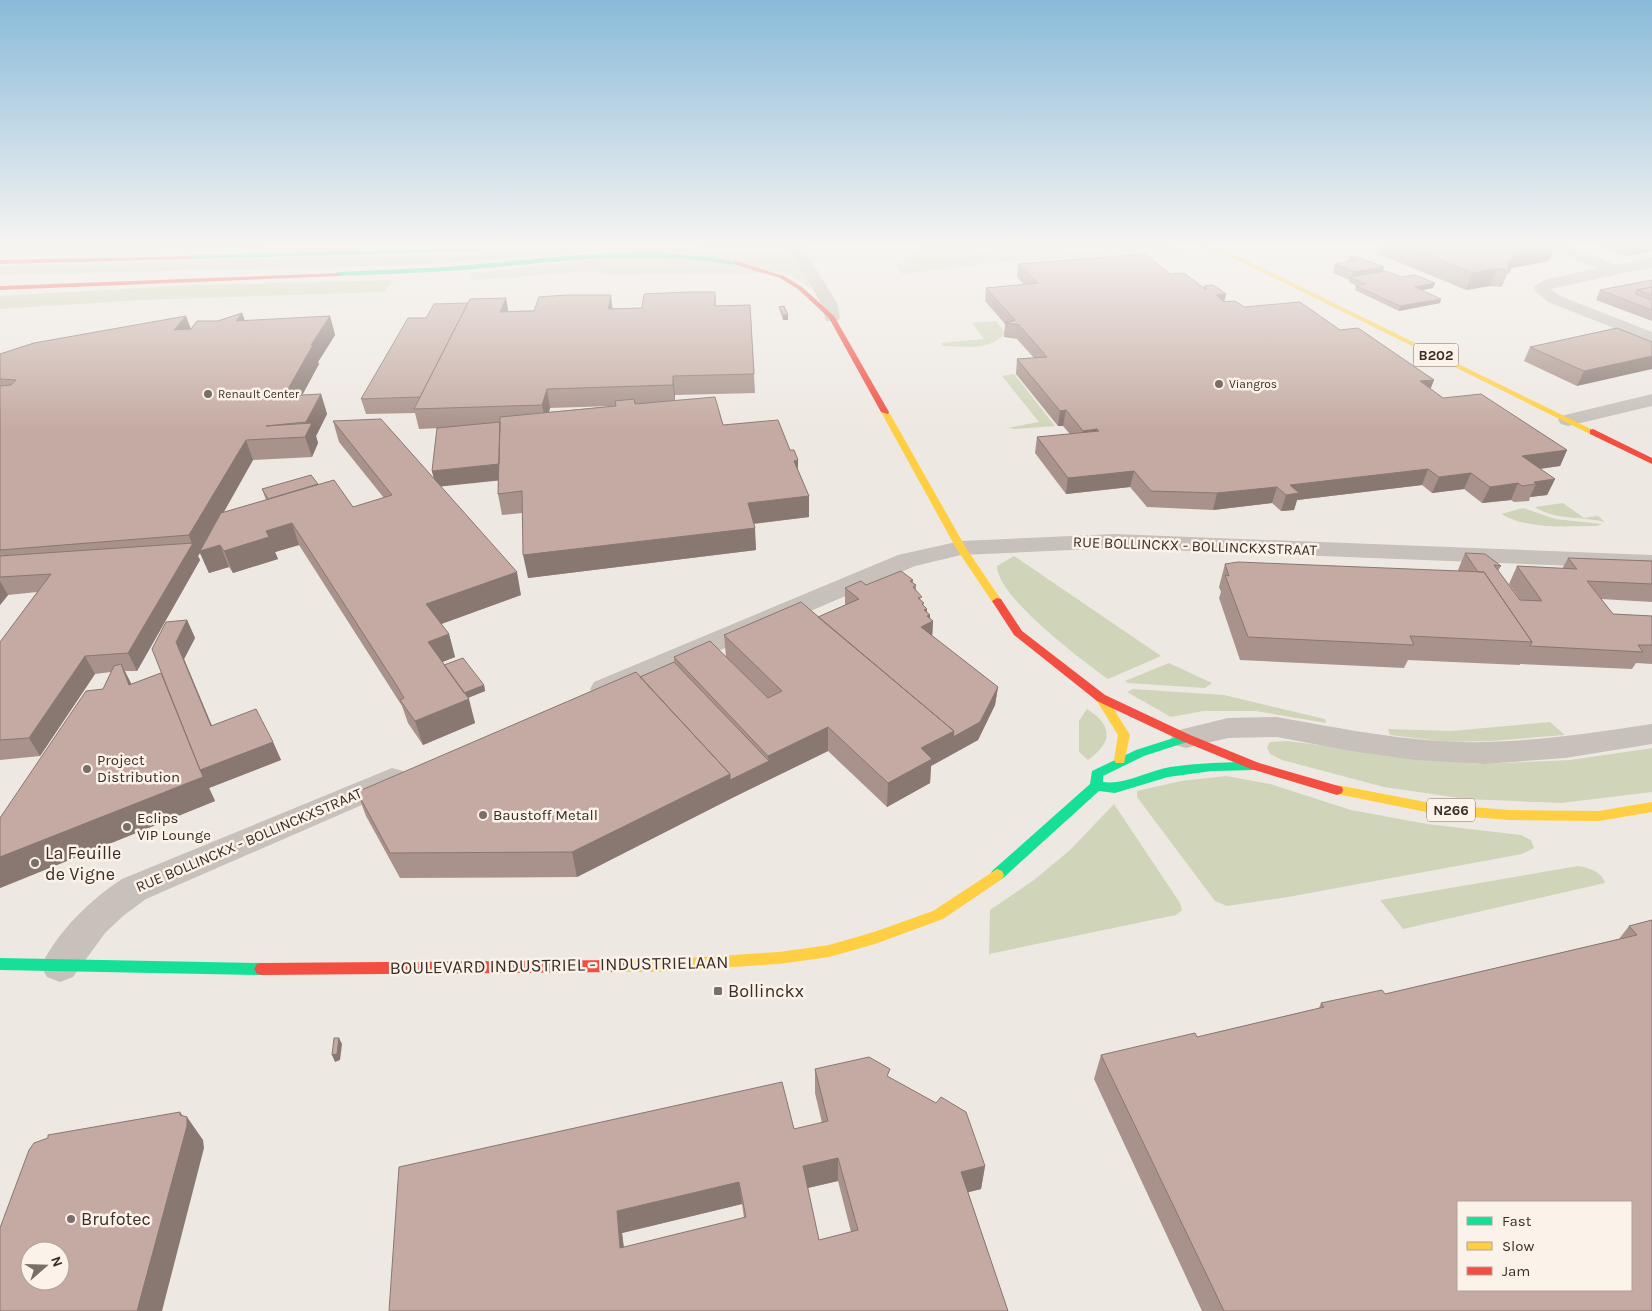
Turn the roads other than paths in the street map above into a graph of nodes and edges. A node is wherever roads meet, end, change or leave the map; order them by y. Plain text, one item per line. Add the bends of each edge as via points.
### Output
1 (821, 307) edge
2 (830, 307) edge
3 (1338, 307) edge
4 (1575, 307) edge
5 (832, 317) junction
6 (1652, 338) edge
7 (1652, 400) edge
8 (1568, 420) junction
9 (1652, 461) edge
10 (961, 548) junction
11 (1652, 562) edge
12 (1101, 698) junction
13 (577, 700) edge
14 (1652, 734) edge
15 (1186, 738) junction
16 (1120, 760) junction
17 (421, 766) edge
18 (1254, 766) junction
19 (1096, 786) junction
20 (1652, 807) edge
21 (0, 964) edge
22 (60, 966) junction

1 - 5 main road
2 - 5 street
3 - 8 main road, B202
4 - 6 street
5 - 10 main road
7 - 8 street
8 - 9 main road, B202
10 - 11 street, RUE BOLLINCKX - BOLLINCKXSTRAAT via 1115,541
10 - 12 main road via 1018,633
10 - 13 street, RUE BOLLINCKX - BOLLINCKXSTRAAT via 907,560
12 - 15 main road
12 - 16 main road via 1124,735
14 - 15 street, BOULEVARD INDUSTRIEL - INDUSTRIELAAN via 1565,747 1484,754 1361,742 1277,727 1228,728
15 - 16 main road, BOULEVARD INDUSTRIEL - INDUSTRIELAAN
15 - 18 main road
16 - 19 main road, BOULEVARD INDUSTRIEL - INDUSTRIELAAN via 1098,774
17 - 22 street, RUE BOLLINCKX - BOLLINCKXSTRAAT via 134,889 108,906 89,924
18 - 19 main road, N266 via 1168,772 1115,788
18 - 20 main road, N266 via 1331,789 1436,809 1509,815 1599,816
19 - 22 main road, BOULEVARD INDUSTRIEL - INDUSTRIELAAN via 999,874 938,915 829,951 779,958 655,966 376,969
21 - 22 main road, BOULEVARD INDUSTRIEL - INDUSTRIELAAN

